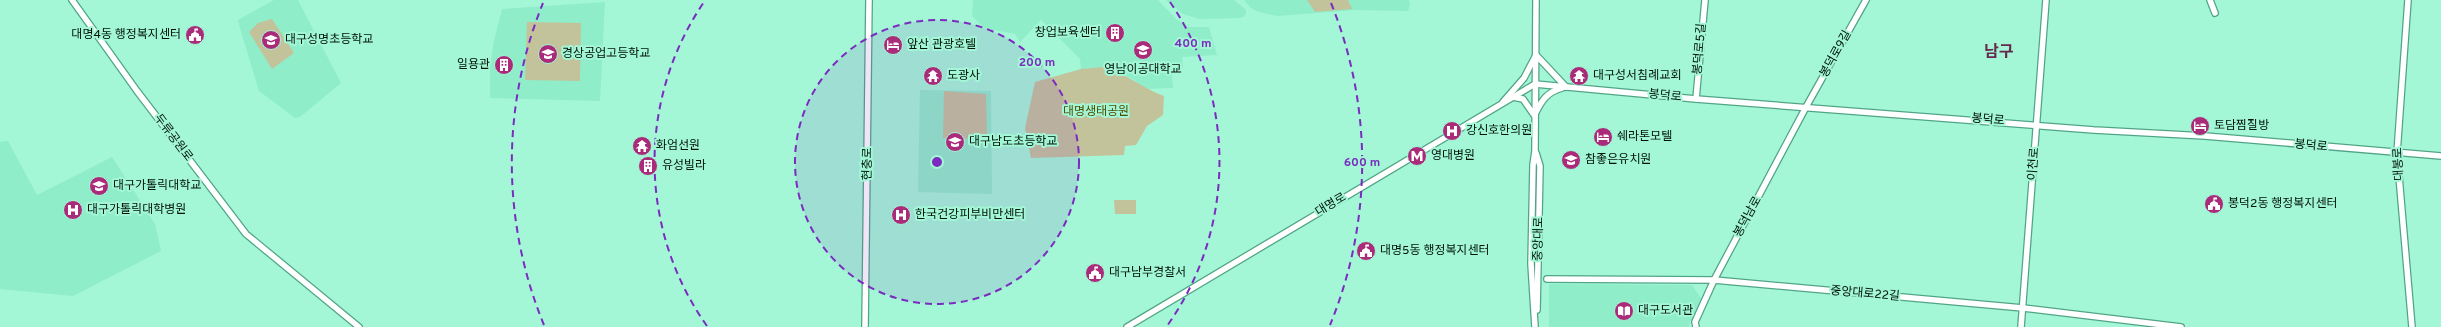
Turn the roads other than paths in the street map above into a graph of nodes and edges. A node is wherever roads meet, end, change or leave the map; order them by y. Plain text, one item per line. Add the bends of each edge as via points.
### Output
1 (72, 0) edge
2 (869, 0) edge
3 (1536, 0) edge
4 (1705, 0) edge
5 (1866, 0) edge
6 (2046, 0) edge
7 (2210, 0) edge
8 (2408, 0) edge
9 (2215, 13) dead end
10 (1536, 55) junction
11 (1535, 84) junction
12 (1566, 87) junction
13 (1513, 97) junction
14 (1696, 99) junction
15 (1502, 104) junction
16 (1806, 107) junction
17 (1534, 116) junction
18 (2036, 124) junction
19 (2397, 152) junction
20 (2441, 156) edge
21 (1547, 279) dead end
22 (1714, 280) junction
23 (2023, 308) junction
24 (359, 327) edge
25 (865, 327) edge
26 (1127, 327) edge
27 (1536, 327) edge
28 (1696, 327) edge
29 (2021, 327) edge
30 (2181, 327) edge
31 (2412, 327) edge

1 - 24 street, 두류공원로 via 137,91 246,234
2 - 25 street, 현충로
3 - 10 street, 중앙대로
4 - 14 street, 봉덕로5길
5 - 16 street, 봉덕로9길
6 - 18 street, 이천로
7 - 9 street
8 - 19 street, 대봉로
10 - 11 street, 중앙대로
10 - 12 street
10 - 15 street via 1524,78 1510,91
11 - 12 street, 봉덕로
11 - 13 street, 대명로
11 - 17 street, 중앙대로
12 - 14 street, 봉덕로
12 - 17 street via 1554,90 1543,98
13 - 15 street, 대명로
13 - 17 street via 1524,99
14 - 16 street, 봉덕로
15 - 26 street, 대명로
16 - 18 street, 봉덕로
16 - 22 street, 봉덕남로
17 - 27 street, 중앙대로 via 1536,151 1533,165 1531,264
18 - 19 street, 봉덕로
18 - 23 street, 이천로
19 - 20 street, 봉덕로
19 - 31 street, 대봉로
21 - 22 street, 중앙대로22길
22 - 23 street, 중앙대로22길
22 - 28 street, 봉덕남로 via 1694,322
23 - 29 street, 이천로
23 - 30 street, 중앙대로22길

